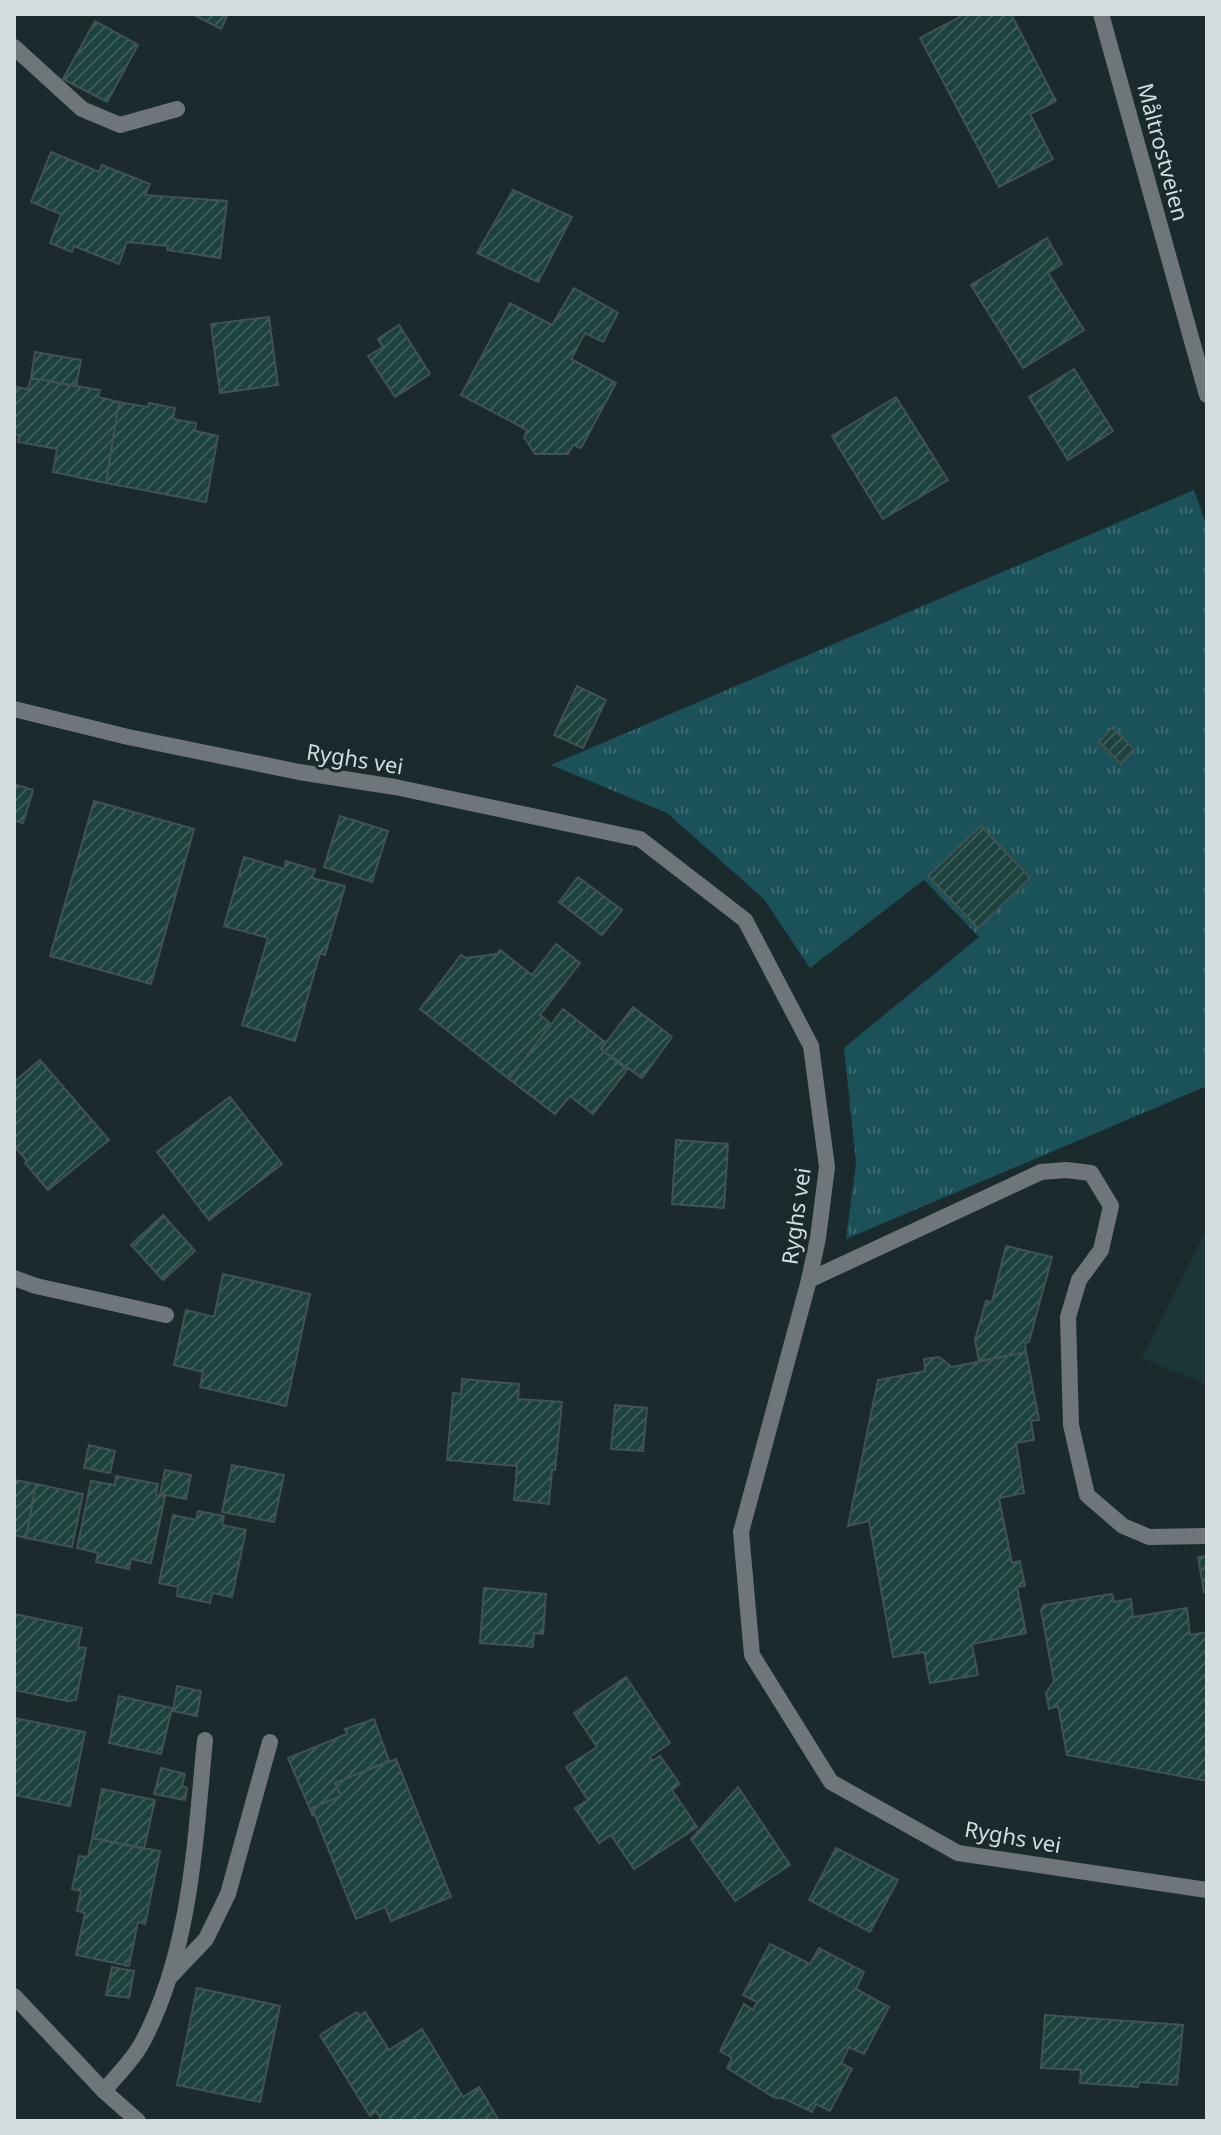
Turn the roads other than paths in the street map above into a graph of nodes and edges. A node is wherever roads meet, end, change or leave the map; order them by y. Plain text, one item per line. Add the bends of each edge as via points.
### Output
1 (1101, 14) edge
2 (14, 47) edge
3 (177, 109) dead end
4 (1207, 395) edge
5 (14, 709) edge
6 (14, 1278) edge
7 (809, 1280) junction
8 (166, 1315) dead end
9 (1207, 1536) edge
10 (205, 1740) dead end
11 (270, 1742) dead end
12 (1207, 1890) edge
13 (168, 1979) junction
14 (14, 1996) edge
15 (104, 2091) junction
16 (138, 2121) edge

1 - 4 street, Måltrostveien
2 - 3 street via 82,109 120,125
5 - 7 street, Ryghs vei via 252,763 640,839 745,920 811,1046 827,1167
6 - 8 street
7 - 9 street via 1041,1172 1091,1173 1111,1206 1101,1250 1079,1280 1068,1317 1071,1425 1087,1495 1123,1526 1149,1537
7 - 12 street, Ryghs vei via 741,1532 752,1655 831,1782 958,1853
10 - 13 street via 192,1873
11 - 13 street via 228,1894 206,1939
13 - 15 street via 140,2046
14 - 15 street
15 - 16 street

